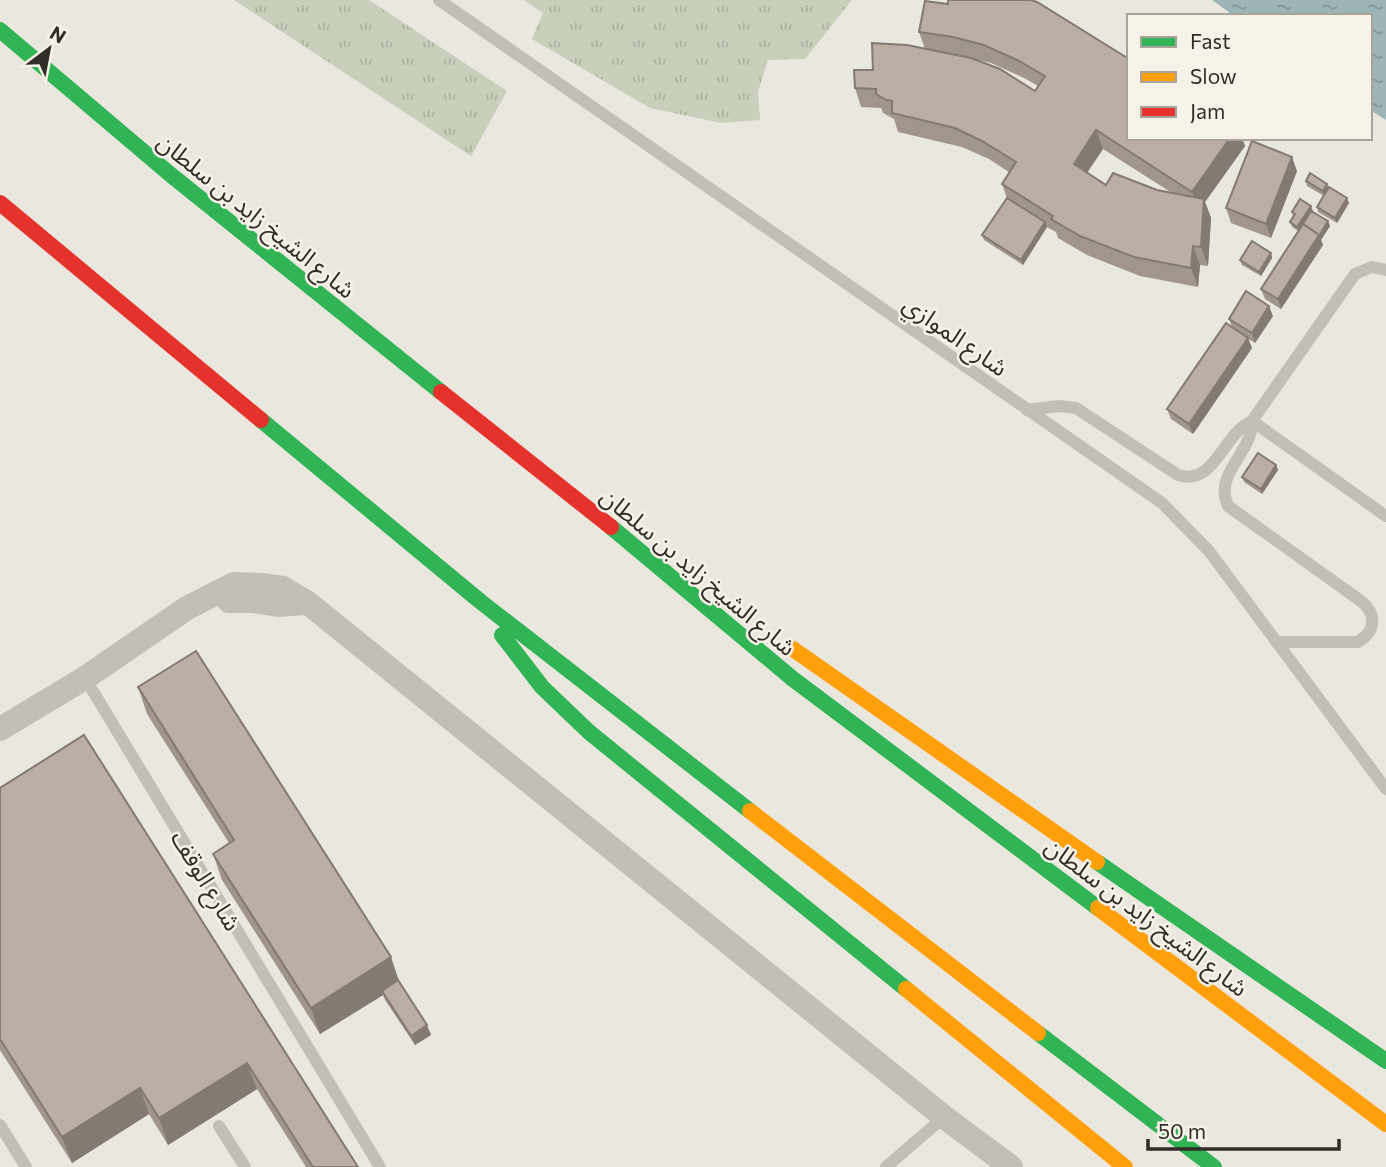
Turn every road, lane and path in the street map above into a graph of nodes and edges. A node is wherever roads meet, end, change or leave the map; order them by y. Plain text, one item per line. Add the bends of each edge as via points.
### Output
1 (439, 0) edge
2 (0, 30) edge
3 (0, 203) edge
4 (1386, 270) edge
5 (1027, 410) junction
6 (1252, 421) junction
7 (1386, 516) edge
8 (645, 553) junction
9 (481, 602) junction
10 (744, 617) dead end
11 (777, 638) dead end
12 (1276, 642) junction
13 (85, 678) junction
14 (0, 729) edge
15 (1381, 784) edge
16 (1386, 1061) edge
17 (944, 1117) junction
18 (1386, 1124) edge
19 (0, 1125) edge
20 (219, 1126) dead end
21 (26, 1167) edge
22 (245, 1167) edge
23 (380, 1167) edge
24 (886, 1167) edge
25 (1011, 1167) edge
26 (1125, 1167) edge
27 (1214, 1167) edge

1 - 5 lane, شارع الموازي
2 - 8 highway, شارع الشيخ زايد بن سلطان via 171,175
3 - 9 highway
4 - 6 lane via 1372,267 1355,274
5 - 6 lane via 1076,408 1184,477 1204,473 1238,429
5 - 12 lane, شارع الموازي via 1162,503 1209,551
6 - 7 lane
6 - 12 lane via 1247,442 1223,487 1228,506 1361,601 1373,617 1372,628 1358,642
8 - 10 highway
8 - 18 highway, شارع الشيخ زايد بن سلطان via 793,679
9 - 26 highway via 548,694 589,733
9 - 27 highway
11 - 16 highway
12 - 15 lane, شارع الموازي
13 - 14 street
13 - 17 street via 187,608 232,600 308,603
13 - 23 lane, شارع الوقف
17 - 24 lane
17 - 25 street
19 - 21 lane
20 - 22 lane

